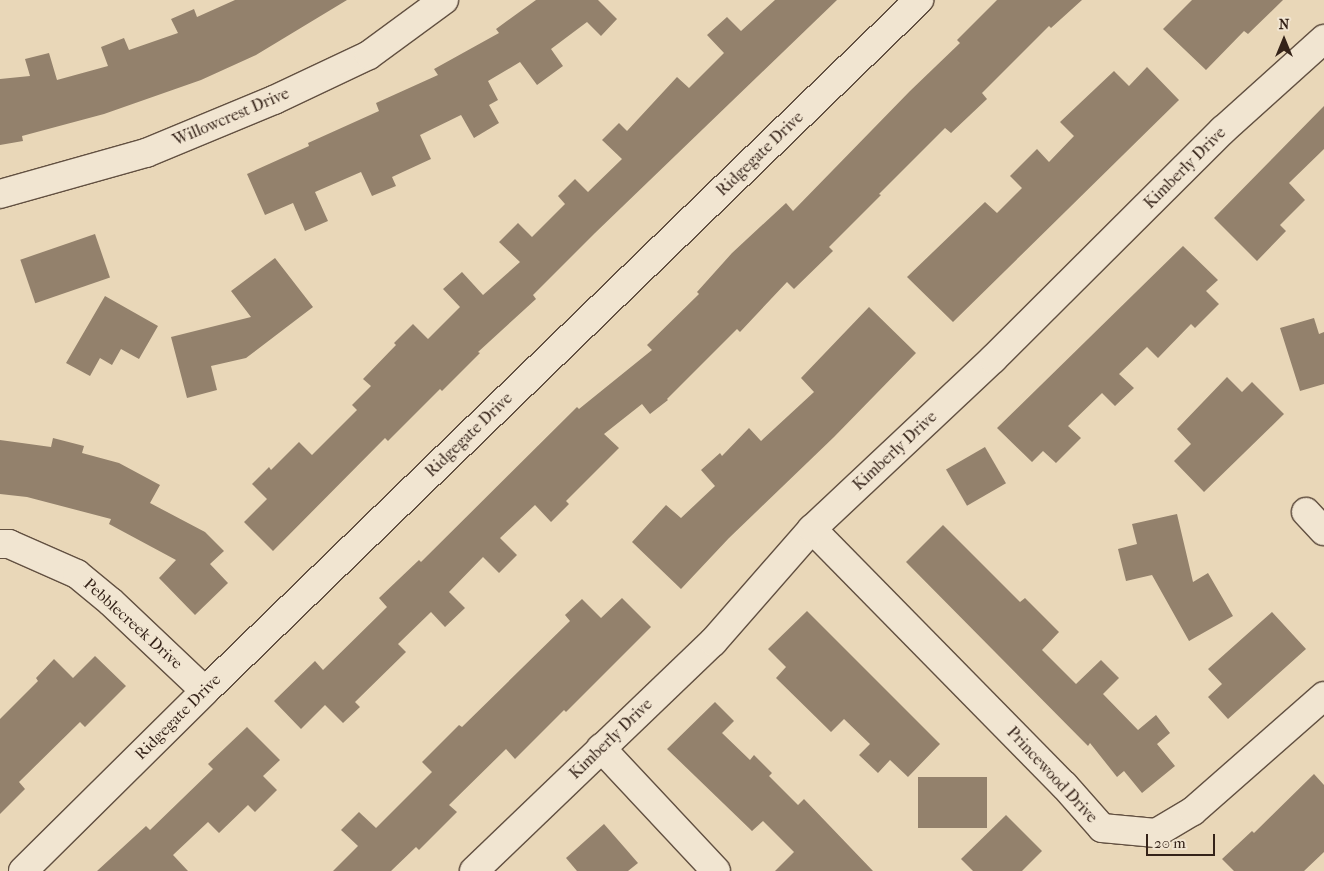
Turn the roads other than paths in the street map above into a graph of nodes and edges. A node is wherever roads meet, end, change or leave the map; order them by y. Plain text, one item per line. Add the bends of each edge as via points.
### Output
1 (444, 0) edge
2 (917, 1) edge
3 (1324, 39) edge
4 (0, 194) edge
5 (812, 529) junction
6 (0, 544) edge
7 (205, 691) junction
8 (1324, 696) edge
9 (601, 748) junction
10 (23, 871) edge
11 (474, 871) edge
12 (716, 871) edge

1 - 4 street, Willowcrest Drive via 368,55 274,100 146,153
2 - 7 street, Ridgegate Drive
3 - 5 street, Kimberly Drive via 1223,130 994,359
5 - 8 street, Princewood Drive via 1102,828 1156,833 1193,811
5 - 9 street, Kimberly Drive via 714,642
6 - 7 street, Pebblecreek Drive via 9,544 77,574
7 - 10 street, Ridgegate Drive
9 - 11 street, Kimberly Drive
9 - 12 street

